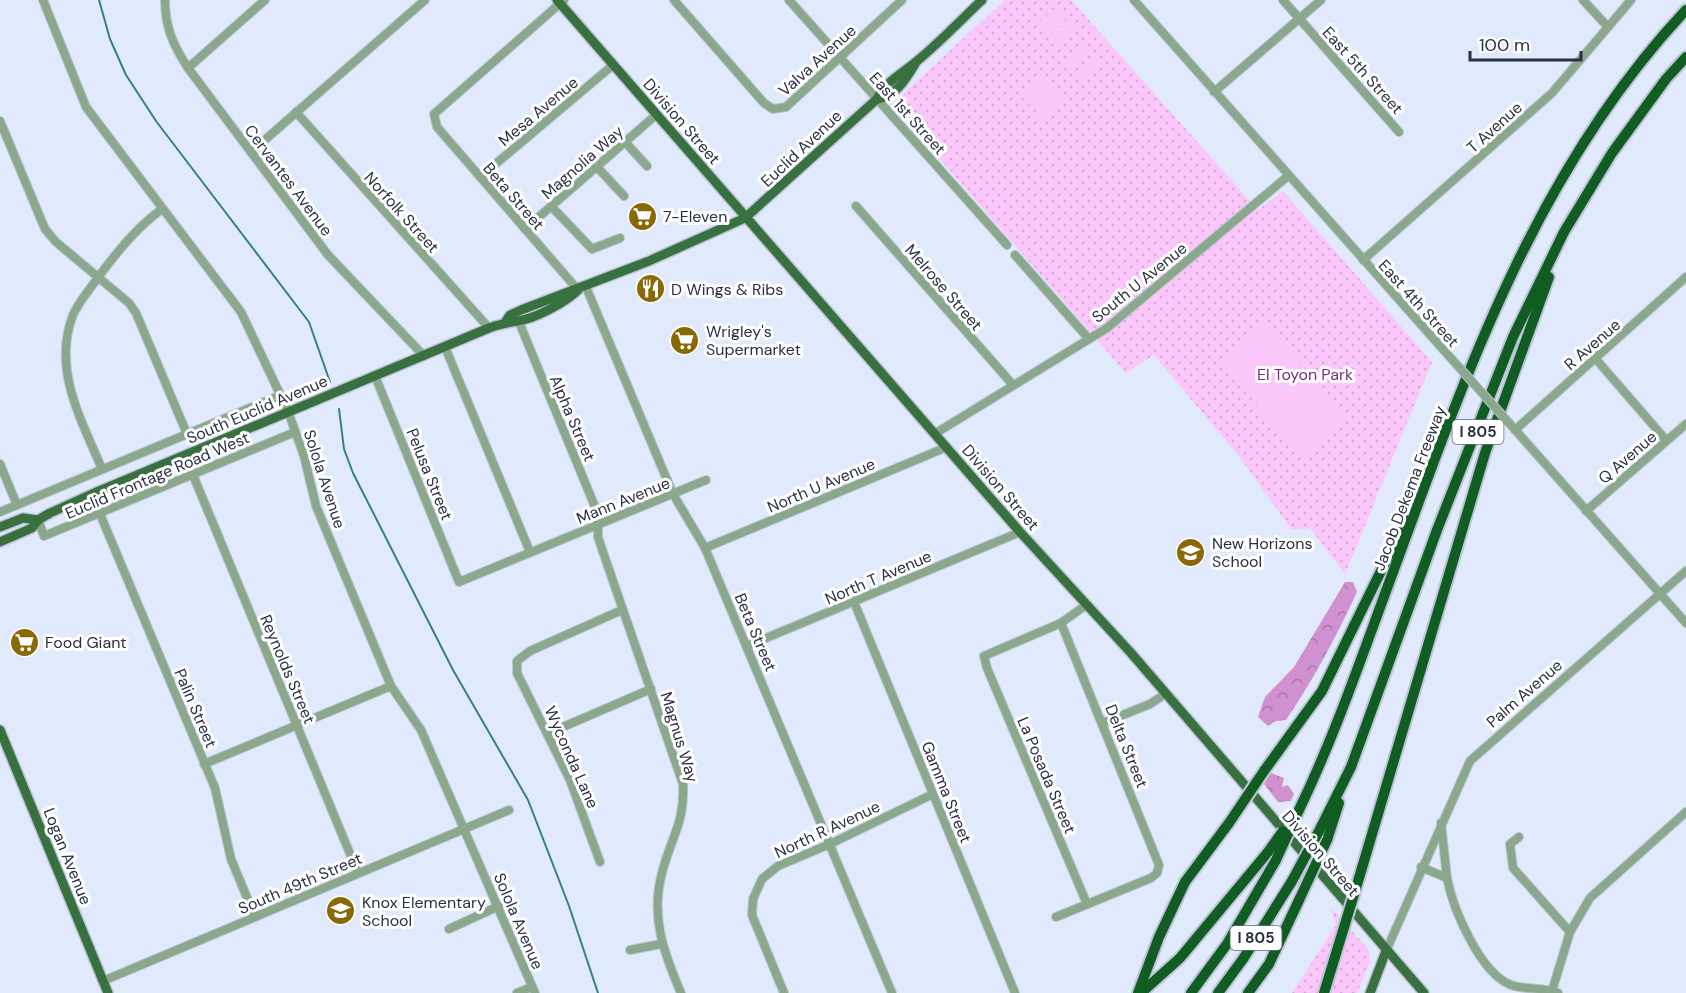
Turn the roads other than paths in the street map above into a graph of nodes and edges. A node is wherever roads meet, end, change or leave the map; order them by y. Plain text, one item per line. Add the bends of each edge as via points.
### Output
1 (43, 0) edge
2 (165, 0) edge
3 (265, 0) edge
4 (424, 0) edge
5 (674, 0) edge
6 (789, 0) edge
7 (901, 0) edge
8 (982, 0) edge
9 (1134, 0) edge
10 (1282, 0) edge
11 (1321, 0) edge
12 (1583, 0) edge
13 (1631, 0) edge
14 (560, 1) edge
15 (1686, 10) edge
16 (1299, 19) junction
17 (1608, 27) junction
18 (1686, 57) edge
19 (839, 58) junction
20 (613, 64) junction
21 (188, 68) junction
22 (1214, 92) junction
23 (877, 99) junction
24 (297, 112) junction
25 (656, 115) junction
26 (0, 121) edge
27 (1399, 132) dead end
28 (625, 142) junction
29 (251, 152) junction
30 (647, 166) dead end
31 (597, 167) junction
32 (1288, 176) junction
33 (480, 177) junction
34 (624, 196) dead end
35 (551, 206) junction
36 (856, 206) dead end
37 (162, 209) junction
38 (745, 218) junction
39 (525, 229) junction
40 (620, 238) dead end
41 (1560, 239) junction
42 (1007, 245) dead end
43 (1015, 255) dead end
44 (1363, 260) junction
45 (99, 277) junction
46 (1686, 277) edge
47 (582, 289) junction
48 (506, 321) junction
49 (519, 321) junction
50 (489, 328) junction
51 (1088, 338) junction
52 (445, 347) junction
53 (424, 356) junction
54 (1595, 358) junction
55 (375, 376) junction
56 (1013, 385) junction
57 (281, 395) junction
58 (288, 411) junction
59 (1686, 423) edge
60 (1512, 427) junction
61 (295, 432) junction
62 (936, 433) junction
63 (187, 434) junction
64 (1666, 440) junction
65 (947, 447) junction
66 (0, 464) edge
67 (102, 469) junction
68 (1431, 469) junction
69 (193, 475) junction
70 (706, 480) dead end
71 (673, 494) junction
72 (17, 505) junction
73 (0, 512) edge
74 (1586, 512) junction
75 (100, 514) junction
76 (38, 520) junction
77 (598, 525) junction
78 (0, 527) edge
79 (1020, 532) junction
80 (0, 542) edge
81 (705, 548) junction
82 (530, 552) junction
83 (1686, 571) edge
84 (459, 582) joint
85 (1660, 594) junction
86 (854, 602) junction
87 (1086, 605) junction
88 (622, 610) junction
89 (1061, 623) junction
90 (1686, 623) edge
91 (747, 646) junction
92 (391, 686) junction
93 (651, 689) junction
94 (1165, 694) junction
95 (1103, 723) junction
96 (297, 725) junction
97 (0, 730) edge
98 (549, 733) junction
99 (204, 764) junction
100 (933, 794) junction
101 (509, 810) dead end
102 (1686, 812) edge
103 (1441, 822) junction
104 (464, 828) junction
105 (1322, 836) junction
106 (1519, 837) dead end
107 (830, 844) junction
108 (1272, 856) junction
109 (600, 862) dead end
110 (1421, 867) junction
111 (358, 873) junction
112 (1447, 879) junction
113 (1087, 904) junction
114 (498, 906) junction
115 (255, 917) junction
116 (1056, 917) dead end
117 (449, 929) dead end
118 (1570, 932) junction
119 (661, 944) junction
120 (630, 950) dead end
121 (1386, 951) junction
122 (103, 981) junction
123 (533, 990) edge
124 (1555, 992) edge
125 (108, 993) edge
126 (517, 993) edge
127 (681, 993) edge
128 (784, 993) edge
129 (892, 993) edge
130 (1015, 993) edge
131 (1140, 993) edge
132 (1191, 993) edge
133 (1218, 993) edge
134 (1248, 993) edge
135 (1324, 993) edge
136 (1370, 993) edge
137 (1424, 993) edge

1 - 37 street, Solola Avenue via 86,107
2 - 21 street, Cervantes Avenue via 172,43
3 - 21 street
4 - 24 street
5 - 19 street, Valva Avenue via 773,110 786,107
6 - 19 street, East 1st Street
7 - 19 street, Valva Avenue
8 - 23 main road, Euclid Avenue via 916,62 888,97
9 - 22 street, East 4th Street
10 - 16 street, East 5th Street
11 - 16 street
12 - 17 street
13 - 17 street, T Avenue
14 - 20 main road, Division Street
14 - 33 street, Beta Street via 434,114 437,127
15 - 68 highway, Jacob Dekema Freeway / I 805 via 1642,61 1587,136 1536,220 1488,322
16 - 22 street
16 - 27 street, East 5th Street
17 - 44 street, T Avenue via 1552,93
18 - 41 highway, I 805 via 1611,153
19 - 23 street, East 1st Street
20 - 25 main road, Division Street
20 - 33 street, Mesa Avenue
21 - 29 street, Cervantes Avenue
22 - 32 street, East 4th Street
23 - 38 main road, Euclid Avenue
23 - 42 street, East 1st Street
24 - 29 street
24 - 50 street, Norfolk Street
25 - 28 street, Magnolia Way
25 - 38 main road, Division Street
26 - 45 street via 45,229
28 - 30 street
28 - 31 street, Magnolia Way
29 - 53 street, Cervantes Avenue via 328,255
31 - 34 street
31 - 35 street, Magnolia Way
32 - 44 street, East 4th Street
32 - 51 street, South U Avenue via 1157,289
33 - 39 street, Beta Street
35 - 39 street, Magnolia Way
35 - 40 street via 592,249
36 - 56 street, Melrose Street
37 - 45 street via 135,231
37 - 57 street, Solola Avenue via 241,312
38 - 47 main road, Euclid Avenue
38 - 62 main road, Division Street
39 - 47 street, Beta Street
41 - 105 highway, I 805 via 1513,337
41 - 135 highway, bridge via 1485,453
43 - 51 street
44 - 60 street, East 4th Street, bridge
45 - 63 street via 117,290 136,313
45 - 67 street via 74,313 66,368 73,400
46 - 54 street, R Avenue
47 - 48 main road via 561,293 510,315
47 - 49 main road via 568,301
47 - 71 street, Beta Street
48 - 49 main road
48 - 50 main road, South Euclid Avenue
49 - 77 street, Alpha Street via 598,514
50 - 52 main road, South Euclid Avenue
51 - 56 street, South U Avenue
52 - 53 main road, South Euclid Avenue
52 - 82 street
53 - 55 main road, South Euclid Avenue
54 - 60 street, R Avenue
54 - 64 street
55 - 58 main road, South Euclid Avenue
55 - 84 street, Pelusa Street
56 - 62 street, South U Avenue
57 - 58 street, Solola Avenue
57 - 63 street
58 - 61 street, Solola Avenue
58 - 76 main road, South Euclid Avenue
59 - 64 street, Q Avenue
60 - 74 street, East 4th Street
61 - 69 street, Euclid Frontage Road West
61 - 92 street, Solola Avenue via 316,506
62 - 65 main road, Division Street
63 - 67 street
64 - 74 street, Q Avenue
65 - 79 main road, Division Street
65 - 81 street, North U Avenue
66 - 72 street
67 - 72 street
68 - 108 highway, Jacob Dekema Freeway / I 805, bridge via 1350,691 1298,812
68 - 131 highway, bridge via 1322,691 1185,882 1159,937
69 - 75 street, Euclid Frontage Road West
69 - 96 street, Reynolds Street
70 - 71 street, Mann Avenue
71 - 77 street, Mann Avenue
71 - 81 street, Beta Street
72 - 73 street
74 - 85 street, East 4th Street
75 - 76 street, Euclid Frontage Road West via 44,536
75 - 99 street, Palin Street
76 - 78 main road, South Euclid Avenue via 23,518
76 - 80 main road, South Euclid Avenue via 32,528
77 - 82 street, Mann Avenue
77 - 88 street, Magnus Way via 598,537
79 - 86 street, North T Avenue
79 - 87 main road, Division Street
81 - 91 street, Beta Street
82 - 84 street, Mann Avenue
83 - 85 street, Palm Avenue
85 - 90 street, East 4th Street
85 - 103 street, Palm Avenue via 1483,746 1470,760
86 - 91 street, North T Avenue
86 - 100 street, Gamma Street
87 - 89 street
87 - 94 main road, Division Street
88 - 93 street, Magnus Way
88 - 98 street, Wyconda Lane via 530,651 517,661 517,673
89 - 95 street, Delta Street
89 - 113 street, La Posada Street via 984,656
91 - 107 street, Beta Street
92 - 96 street
92 - 104 street, Solola Avenue via 421,730
93 - 98 street
93 - 119 street, Magnus Way via 683,784 684,806 657,900
94 - 95 street
94 - 121 main road, Division Street
95 - 113 street, Delta Street via 1158,857 1157,873
96 - 99 street
96 - 111 street, Reynolds Street
97 - 122 main road, Logan Avenue
98 - 109 street, Wyconda Lane
99 - 115 street, Palin Street via 215,788 231,859
100 - 107 street, North R Avenue
100 - 130 street, Gamma Street
101 - 104 street, South 49th Street
102 - 118 street via 1601,886
103 - 110 street, Palm Avenue
103 - 112 street
104 - 111 street, South 49th Street
104 - 114 street, Solola Avenue
105 - 133 highway, I 805, bridge
105 - 134 highway, bridge via 1300,898 1269,964
106 - 118 street via 1510,844 1513,868
107 - 128 street, North R Avenue via 778,866 759,884 753,899 751,911
107 - 129 street, Beta Street
108 - 131 highway via 1180,958
108 - 132 highway, I 805 via 1227,944
110 - 112 street
110 - 121 street, Palm Avenue
111 - 115 street, South 49th Street
112 - 124 street via 1460,919 1497,977 1512,985
113 - 116 street
114 - 117 street
114 - 123 street, Solola Avenue
115 - 122 street, South 49th Street
118 - 124 street
119 - 120 street
119 - 127 street, Magnus Way
121 - 136 main road
121 - 137 main road, Division Street
122 - 125 main road, Logan Avenue
123 - 126 street

